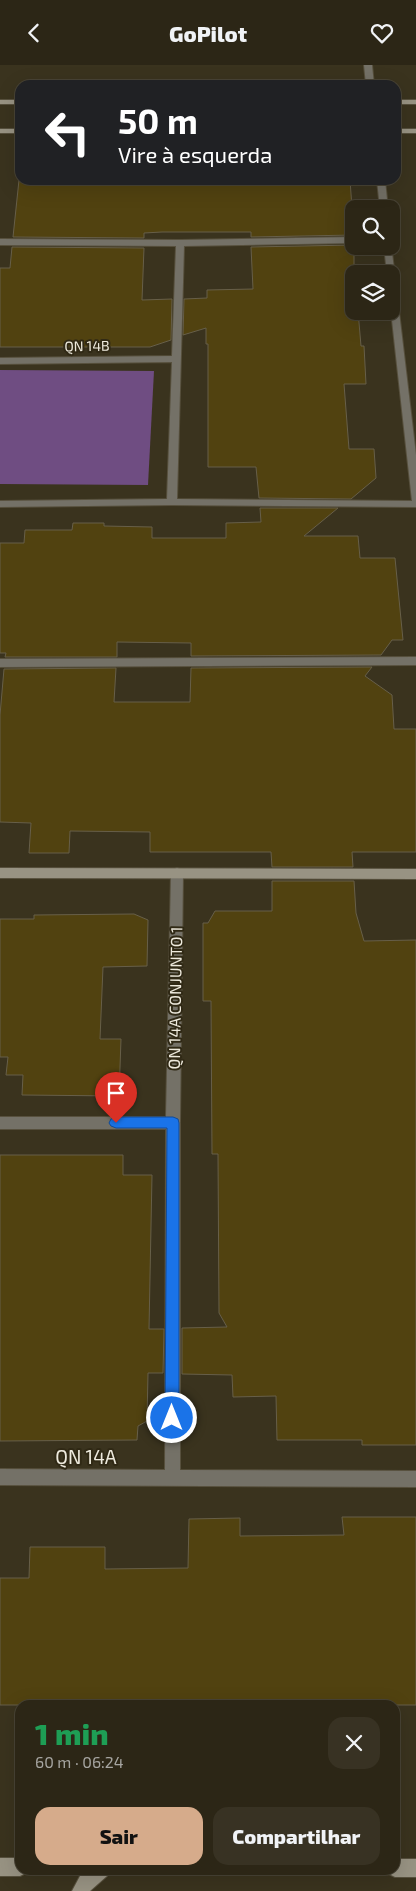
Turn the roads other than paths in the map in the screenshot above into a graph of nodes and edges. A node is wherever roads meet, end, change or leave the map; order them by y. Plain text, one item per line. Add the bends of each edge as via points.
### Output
1 (368, 65) edge
2 (370, 80) edge
3 (15, 101) edge
4 (416, 101) edge
5 (0, 102) edge
6 (401, 102) edge
7 (0, 131) edge
8 (15, 131) edge
9 (401, 131) edge
10 (416, 131) edge
11 (382, 185) edge
12 (383, 200) edge
13 (345, 240) edge
14 (0, 242) edge
15 (180, 243) junction
16 (389, 255) edge
17 (175, 359) junction
18 (0, 361) edge
19 (413, 435) edge
20 (416, 499) edge
21 (172, 502) junction
22 (0, 504) edge
23 (416, 504) edge
24 (416, 661) edge
25 (0, 663) edge
26 (0, 873) edge
27 (177, 873) junction
28 (416, 874) edge
29 (0, 1123) edge
30 (173, 1123) junction
31 (0, 1477) edge
32 (172, 1477) junction
33 (416, 1479) edge
34 (0, 1867) edge
35 (15, 1867) edge
36 (400, 1868) edge
37 (416, 1868) edge
38 (95, 1875) edge
39 (81, 1891) edge

1 - 2 street
3 - 5 street
4 - 6 street
7 - 8 street
9 - 10 street
11 - 12 street
13 - 15 street
14 - 15 street
15 - 17 street
16 - 19 street
17 - 18 street, QN 14B
17 - 21 street
19 - 20 street
21 - 22 street
21 - 23 street
24 - 25 street
26 - 27 street
27 - 28 street
27 - 30 street, QN 14A CONJUNTO 1
29 - 30 street
30 - 32 street, QN 14A CONJUNTO 1
31 - 32 street, QN 14A
32 - 33 street, QN 14A
34 - 35 street
36 - 37 street
38 - 39 street

